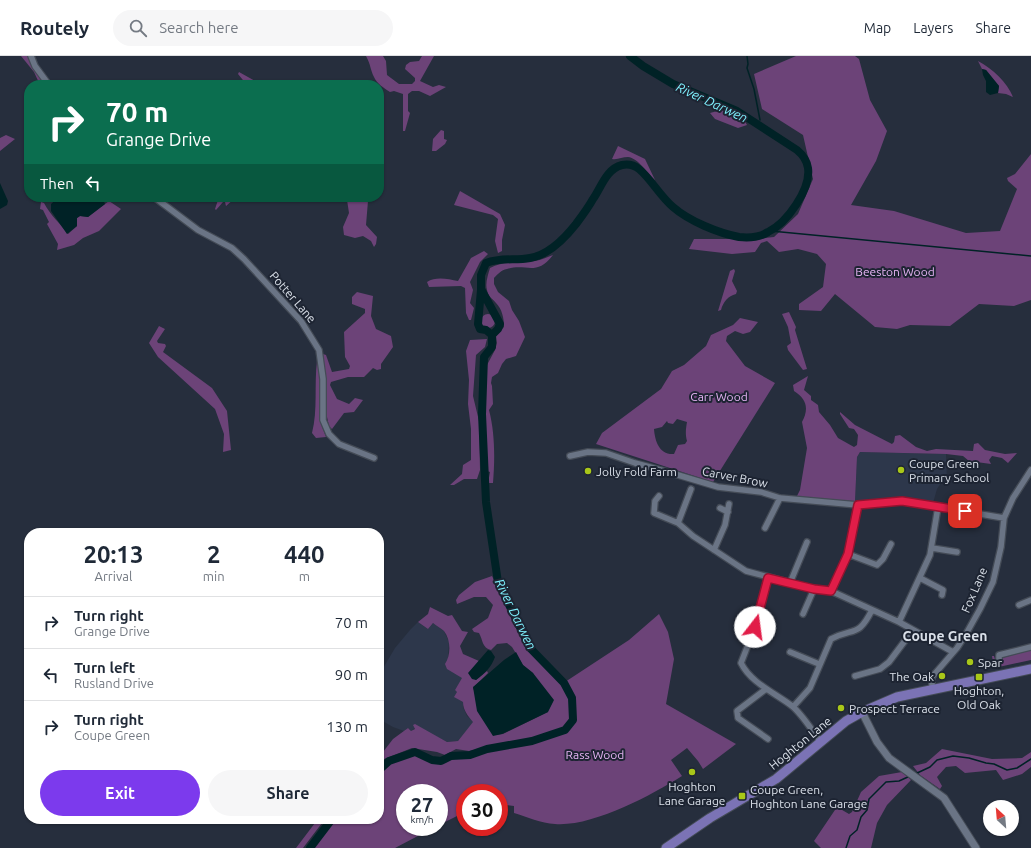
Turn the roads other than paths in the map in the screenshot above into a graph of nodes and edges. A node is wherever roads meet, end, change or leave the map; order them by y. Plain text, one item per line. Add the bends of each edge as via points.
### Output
1 (31, 56) edge
2 (45, 80) edge
3 (161, 202) edge
4 (570, 456) dead end
5 (374, 458) dead end
6 (1031, 470) edge
7 (691, 489) dead end
8 (659, 496) dead end
9 (780, 498) junction
10 (729, 504) dead end
11 (858, 505) junction
12 (938, 507) junction
13 (720, 508) dead end
14 (728, 512) junction
15 (1004, 518) junction
16 (678, 523) junction
17 (765, 528) dead end
18 (808, 542) dead end
19 (891, 544) dead end
20 (932, 548) junction
21 (714, 550) junction
22 (957, 552) dead end
23 (848, 554) junction
24 (768, 578) junction
25 (920, 578) junction
26 (790, 583) junction
27 (814, 589) junction
28 (831, 591) junction
29 (942, 595) dead end
30 (1031, 600) edge
31 (1019, 605) dead end
32 (872, 610) junction
33 (803, 614) dead end
34 (899, 622) junction
35 (912, 630) junction
36 (1031, 647) edge
37 (790, 652) dead end
38 (953, 652) junction
39 (999, 660) dead end
40 (819, 664) junction
41 (1031, 669) edge
42 (855, 676) dead end
43 (766, 689) junction
44 (932, 690) junction
45 (794, 707) junction
46 (862, 712) junction
47 (768, 740) dead end
48 (821, 742) junction
49 (666, 848) edge
50 (976, 848) edge

1 - 2 street
3 - 5 street, Potter Lane via 198,230 232,248 302,321 319,350 323,379 323,420 328,434 339,444
4 - 9 street, Carver Brow via 588,452 606,453 718,487 761,492
6 - 15 street, Fox Lane
7 - 16 street
8 - 16 street via 655,501 654,513
9 - 11 street
9 - 17 street
10 - 14 street
11 - 12 street via 902,501
11 - 23 street
12 - 15 street
12 - 20 street
13 - 14 street
14 - 21 street
15 - 38 street, Fox Lane via 993,582 966,634
16 - 21 street
18 - 26 street
19 - 23 street via 877,565
20 - 22 street
20 - 25 street
21 - 24 street via 746,571
23 - 28 street
24 - 26 street
24 - 43 street via 755,627 741,663 744,670
25 - 29 street via 943,590
25 - 34 street
26 - 27 street
27 - 28 street
27 - 33 street
28 - 32 street
30 - 31 street
32 - 34 street
32 - 40 street via 857,630 832,639
34 - 35 street
35 - 38 street
35 - 42 street via 889,662 880,669
36 - 39 street via 999,655
37 - 40 street
38 - 44 street, Fox Lane via 932,677
40 - 45 street via 810,688
41 - 44 main road, Hoghton Lane
43 - 45 street
43 - 47 street via 737,711 737,714 738,718
44 - 46 main road, Hoghton Lane via 897,697
45 - 48 street
46 - 48 main road, Hoghton Lane via 846,721
46 - 50 street via 877,742 889,758 944,798
48 - 49 main road, Hoghton Lane via 776,779 710,818

